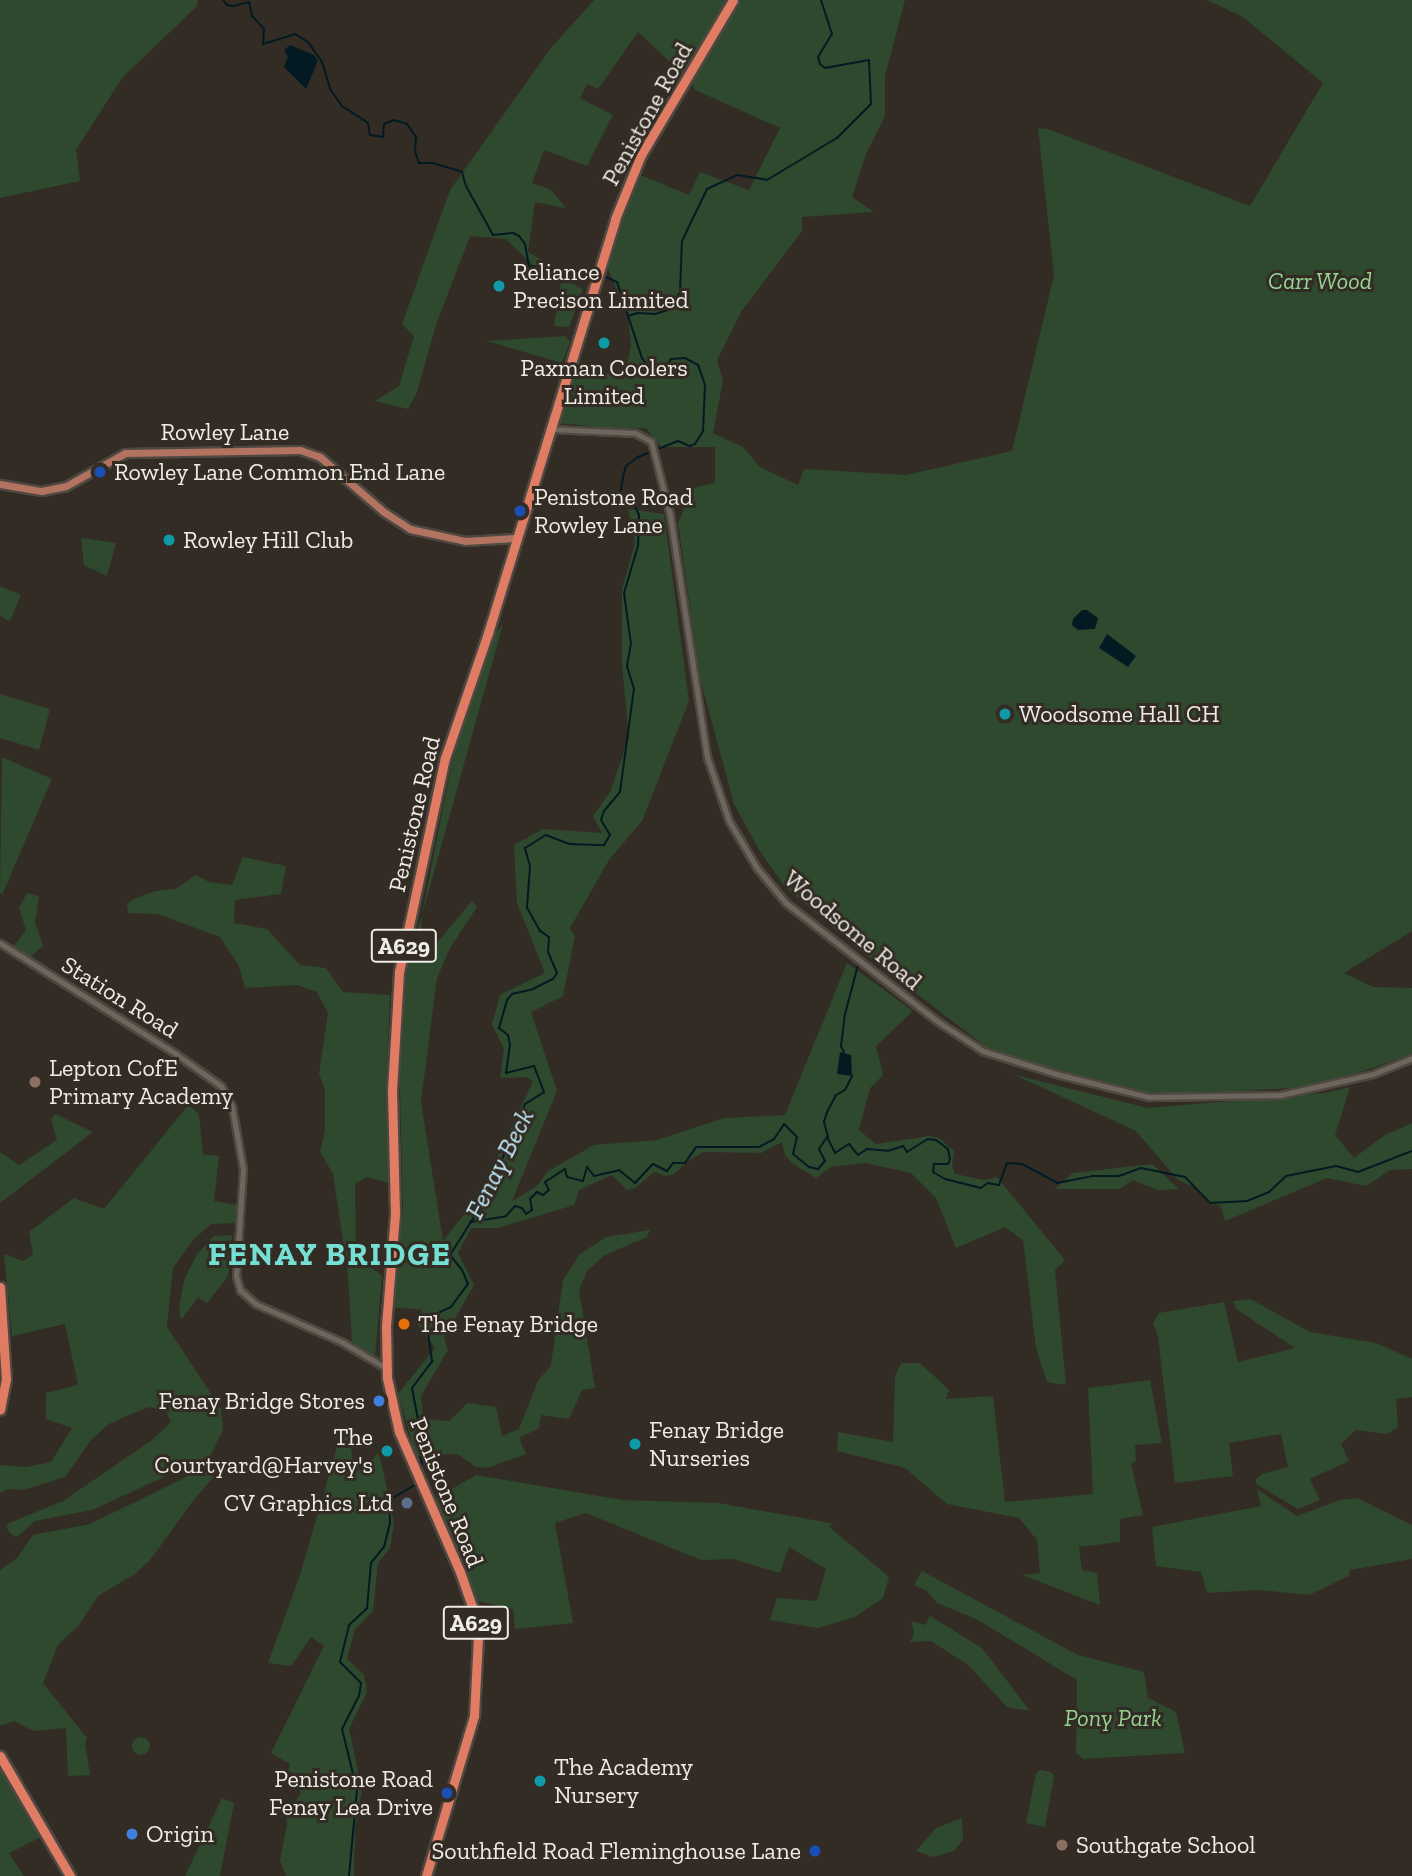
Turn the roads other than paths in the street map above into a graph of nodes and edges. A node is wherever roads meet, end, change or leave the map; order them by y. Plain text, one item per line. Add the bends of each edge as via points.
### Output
1 (733, 0) edge
2 (551, 429) junction
3 (0, 484) edge
4 (516, 538) junction
5 (0, 943) edge
6 (1412, 1058) edge
7 (0, 1287) edge
8 (386, 1368) junction
9 (0, 1409) edge
10 (0, 1756) edge
11 (70, 1876) edge
12 (426, 1876) edge

1 - 2 highway, Penistone Road / A629 via 626,187
2 - 4 highway, Penistone Road / A629
2 - 6 street, Woodsome Road via 635,433 652,444 670,515 707,757 742,845 786,903 937,1021 983,1051 1149,1097 1280,1095 1373,1074
3 - 4 main road, Rowley Lane via 41,491 66,486 125,453 300,450 320,457 410,529 465,541
4 - 8 highway, Penistone Road / A629 via 445,758 399,972 392,1090 395,1213
5 - 8 street, Station Road via 221,1086 232,1107 243,1169 236,1276 240,1290 256,1304 342,1342
7 - 9 highway via 6,1379
8 - 12 highway, Penistone Road / A629 via 399,1432 469,1596 478,1646 474,1716
10 - 11 highway

